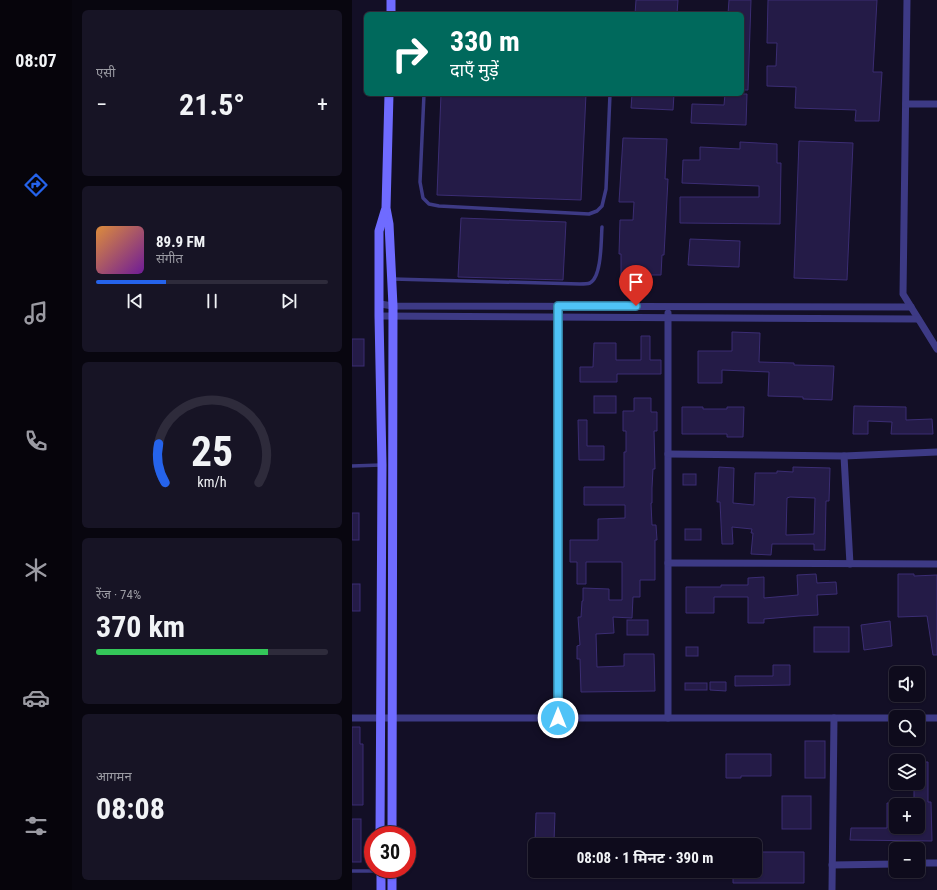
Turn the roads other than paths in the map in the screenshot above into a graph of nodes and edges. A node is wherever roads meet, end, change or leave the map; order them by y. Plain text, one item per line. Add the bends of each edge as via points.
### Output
1 (391, 0) edge
2 (907, 0) edge
3 (392, 12) edge
4 (389, 96) edge
5 (424, 96) edge
6 (610, 96) edge
7 (906, 104) junction
8 (937, 104) edge
9 (386, 208) junction
10 (602, 227) dead end
11 (391, 279) junction
12 (380, 304) junction
13 (558, 306) junction
14 (668, 307) junction
15 (911, 307) junction
16 (393, 311) junction
17 (379, 316) junction
18 (558, 317) junction
19 (668, 317) junction
20 (918, 319) junction
21 (937, 349) edge
22 (937, 452) edge
23 (668, 454) junction
24 (844, 456) junction
25 (382, 465) junction
26 (392, 465) junction
27 (352, 466) edge
28 (668, 563) junction
29 (850, 564) junction
30 (937, 564) edge
31 (352, 718) edge
32 (380, 718) junction
33 (392, 718) junction
34 (558, 718) junction
35 (668, 718) junction
36 (834, 718) junction
37 (889, 718) edge
38 (925, 718) edge
39 (937, 718) edge
40 (380, 826) edge
41 (392, 826) edge
42 (925, 863) edge
43 (937, 863) edge
44 (889, 864) edge
45 (832, 865) junction
46 (352, 871) edge
47 (364, 871) edge
48 (380, 878) edge
49 (392, 878) edge
50 (380, 890) edge
51 (392, 890) edge
52 (832, 890) edge

1 - 3 street
2 - 7 street
4 - 9 street
5 - 6 lane via 420,182 423,198 429,204 589,214 597,212 602,206 606,189
7 - 8 street
7 - 15 street via 903,294
9 - 11 street
9 - 12 street via 380,231
10 - 11 lane via 599,267 591,282 580,284
11 - 16 street
12 - 16 street
12 - 17 street
13 - 14 street
13 - 16 street
13 - 18 street
14 - 15 street
14 - 19 street
15 - 20 street
16 - 17 street
16 - 18 street
16 - 26 street
17 - 25 street
18 - 19 street
18 - 34 street
19 - 20 street
19 - 23 street
20 - 21 street
22 - 24 street
23 - 24 street
23 - 28 street
24 - 29 street
25 - 26 lane
25 - 27 lane
25 - 32 street
26 - 33 street
28 - 29 street
28 - 35 street
29 - 30 street
31 - 32 street
32 - 33 street
32 - 40 street
33 - 34 street
33 - 41 street
34 - 35 street
35 - 36 street
36 - 37 street
36 - 45 street
38 - 39 street
42 - 43 street
44 - 45 street
45 - 52 street
46 - 47 lane
48 - 50 street
49 - 51 street

